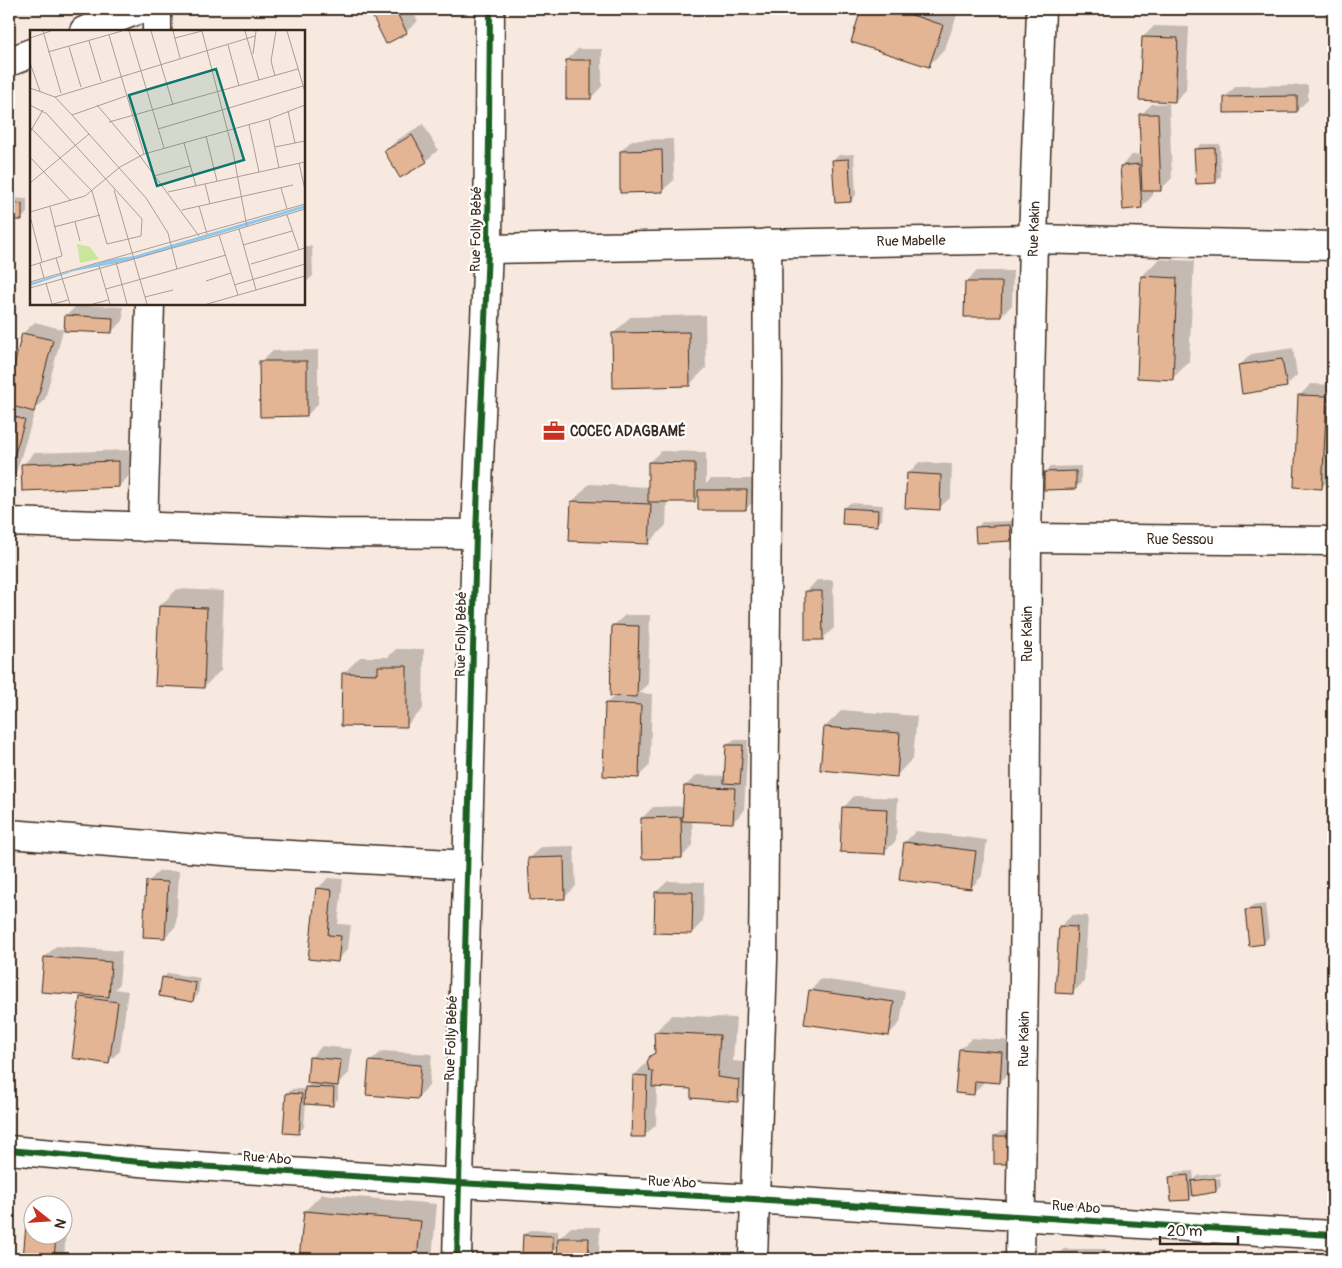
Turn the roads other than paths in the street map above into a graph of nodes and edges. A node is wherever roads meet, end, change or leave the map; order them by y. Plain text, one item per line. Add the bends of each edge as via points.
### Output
1 (140, 9) edge
2 (157, 9) edge
3 (490, 9) edge
4 (1041, 9) edge
5 (87, 30) edge
6 (157, 30) edge
7 (30, 53) edge
8 (9, 62) edge
9 (1033, 239) junction
10 (767, 243) junction
11 (1333, 246) edge
12 (488, 250) junction
13 (150, 305) edge
14 (9, 522) edge
15 (143, 527) junction
16 (476, 534) junction
17 (1027, 538) junction
18 (1333, 541) edge
19 (9, 834) edge
20 (468, 865) junction
21 (9, 1150) edge
22 (459, 1183) junction
23 (754, 1199) junction
24 (1022, 1216) junction
25 (1333, 1235) edge
26 (457, 1259) edge
27 (753, 1259) edge
28 (1020, 1259) edge

1 - 5 street
2 - 6 street
3 - 12 street, Rue Folly Bébé
4 - 9 street, Rue Kakin
7 - 8 street
9 - 10 street, Rue Mabelle
9 - 11 street, Rue Mabelle
9 - 17 street, Rue Kakin
10 - 12 street, Rue Mabelle
10 - 23 street via 763,960
12 - 16 street, Rue Folly Bébé
13 - 15 street
14 - 15 street
15 - 16 street
16 - 20 street, Rue Folly Bébé
17 - 18 street, Rue Sessou
17 - 24 street, Rue Kakin
19 - 20 street via 237,852
20 - 22 street, Rue Folly Bébé
21 - 22 street, Rue Abo via 151,1163
22 - 23 street, Rue Abo
22 - 26 street, Rue Folly Bébé
23 - 24 street, Rue Abo
23 - 27 street
24 - 25 street, Rue Abo
24 - 28 street, Rue Kakin

